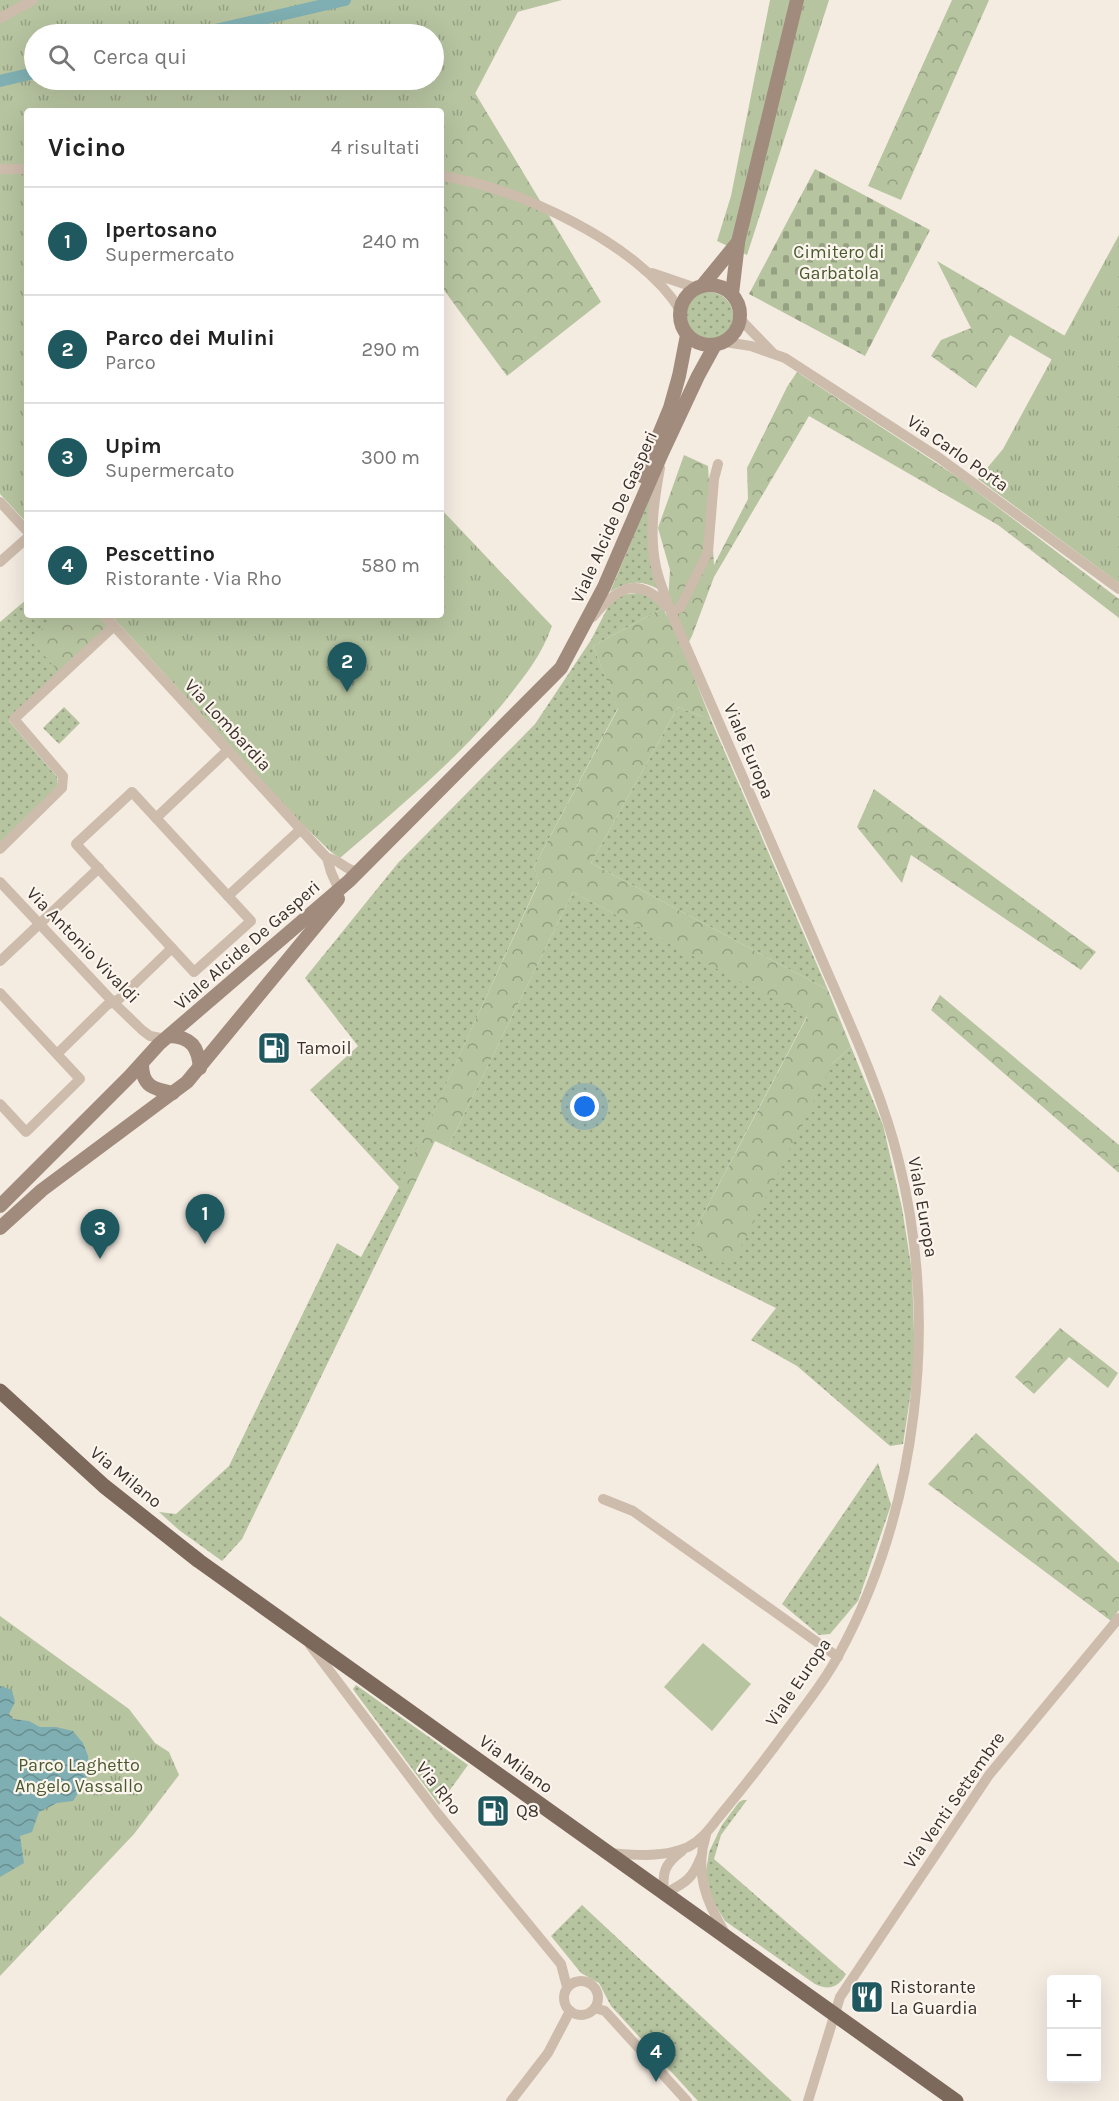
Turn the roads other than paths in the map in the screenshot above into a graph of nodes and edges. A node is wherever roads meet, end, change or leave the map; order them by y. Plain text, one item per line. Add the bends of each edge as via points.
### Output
1 (33, 0) edge
2 (797, 0) edge
3 (0, 18) edge
4 (0, 169) edge
5 (24, 169) edge
6 (444, 177) edge
7 (738, 242) junction
8 (644, 269) junction
9 (699, 287) junction
10 (732, 294) junction
11 (680, 310) junction
12 (740, 319) junction
13 (687, 336) junction
14 (720, 344) junction
15 (772, 352) junction
16 (663, 453) junction
17 (718, 464) dead end
18 (0, 502) edge
19 (24, 528) edge
20 (24, 541) edge
21 (0, 562) edge
22 (1119, 589) edge
23 (672, 612) junction
24 (107, 618) edge
25 (114, 626) junction
26 (580, 633) junction
27 (535, 696) junction
28 (228, 750) junction
29 (156, 818) junction
30 (301, 829) junction
31 (0, 849) edge
32 (327, 858) junction
33 (99, 868) junction
34 (351, 876) junction
35 (0, 882) edge
36 (228, 896) junction
37 (40, 924) junction
38 (172, 948) junction
39 (0, 961) edge
40 (0, 993) edge
41 (113, 1002) junction
42 (142, 1030) junction
43 (168, 1038) junction
44 (57, 1054) junction
45 (145, 1060) junction
46 (200, 1068) junction
47 (173, 1093) junction
48 (0, 1105) edge
49 (0, 1206) edge
50 (0, 1228) edge
51 (0, 1382) edge
52 (0, 1391) edge
53 (62, 1448) junction
54 (603, 1499) dead end
55 (1119, 1618) edge
56 (304, 1637) junction
57 (838, 1657) junction
58 (706, 1834) junction
59 (688, 1847) junction
60 (606, 1852) junction
61 (701, 1857) junction
62 (664, 1894) junction
63 (728, 1937) junction
64 (567, 1987) junction
65 (595, 2008) junction
66 (570, 2011) junction
67 (835, 2014) junction
68 (511, 2101) edge
69 (687, 2101) edge
70 (808, 2101) edge
71 (956, 2101) edge

1 - 3 street
2 - 7 street
4 - 5 street
6 - 8 street via 503,190 530,201 598,237
7 - 9 street
7 - 10 street
8 - 9 street
8 - 11 street via 667,290
9 - 10 street via 718,286
9 - 11 street via 688,293
10 - 12 street via 739,306
11 - 13 street via 680,323
12 - 14 street via 738,328
12 - 15 street
13 - 14 street via 705,345
13 - 27 street, Viale Alcide De Gasperi via 670,408 628,511 571,634
14 - 15 street
14 - 16 street, Viale Alcide De Gasperi via 698,376
15 - 22 street, Via Carlo Porta via 938,457
16 - 23 street, Viale Europa via 653,536 659,576
16 - 26 street, Viale Alcide De Gasperi
17 - 23 street via 708,552 681,608
18 - 19 street
20 - 21 street
23 - 26 street via 648,591 622,590 607,600
23 - 57 street, Viale Europa via 881,1102 900,1162 912,1224 919,1351 909,1447 882,1552
24 - 25 street, Via Lombardia
25 - 28 street, Via Lombardia
25 - 31 street via 14,719 63,776 62,788
26 - 27 street, Viale Alcide De Gasperi via 561,668
27 - 34 street, Viale Alcide De Gasperi
28 - 29 street
28 - 30 street, Via Lombardia
29 - 33 street via 132,792 76,843
29 - 36 street
30 - 32 street, Via Lombardia
30 - 36 street
32 - 34 street, Via Lombardia via 340,862
32 - 34 street, Via Lombardia via 331,872
33 - 37 street
33 - 38 street
34 - 43 street, Viale Alcide De Gasperi
34 - 46 street, Viale Alcide De Gasperi
35 - 37 street, Via Antonio Vivaldi
36 - 38 street via 251,921 194,972
37 - 39 street
37 - 41 street, Via Antonio Vivaldi
38 - 41 street
40 - 44 street
41 - 42 street, Via Antonio Vivaldi
41 - 44 street
42 - 43 street, Via Antonio Vivaldi via 150,1036
42 - 45 street, Via Antonio Vivaldi via 148,1048
43 - 45 street, Viale Alcide De Gasperi
43 - 46 street, Viale Alcide De Gasperi via 181,1037 192,1043 199,1055
44 - 48 street via 80,1079 26,1132
45 - 47 street via 142,1073 147,1083
45 - 49 street, Viale Alcide De Gasperi
46 - 47 street, Viale Alcide De Gasperi
47 - 50 street, Viale Alcide De Gasperi via 42,1190
51 - 53 street, Via Milano
52 - 53 main road, Via Milano
53 - 56 main road, Via Milano via 199,1561
54 - 57 street via 633,1511
55 - 67 street, Via Venti Settembre via 989,1775 840,1997
56 - 60 main road, Via Milano
56 - 64 street, Via Rho via 438,1814 561,1964
57 - 58 street, Viale Europa via 766,1759
58 - 59 street, Viale Europa
58 - 61 street, Viale Europa
59 - 60 street, Viale Europa via 653,1855
59 - 62 street via 666,1866 662,1877
60 - 62 main road, Via Milano
61 - 62 street via 687,1882
61 - 63 street, Viale Europa via 710,1908
62 - 63 main road, Via Milano
63 - 67 main road, Via Milano
64 - 65 street via 577,1981 588,1982 598,1996
64 - 66 street, Via Rho via 564,2003
65 - 66 street via 580,2015
65 - 69 street via 605,2011
66 - 68 street via 548,2053
67 - 70 street, Via Venti Settembre
67 - 71 main road, Via Milano

